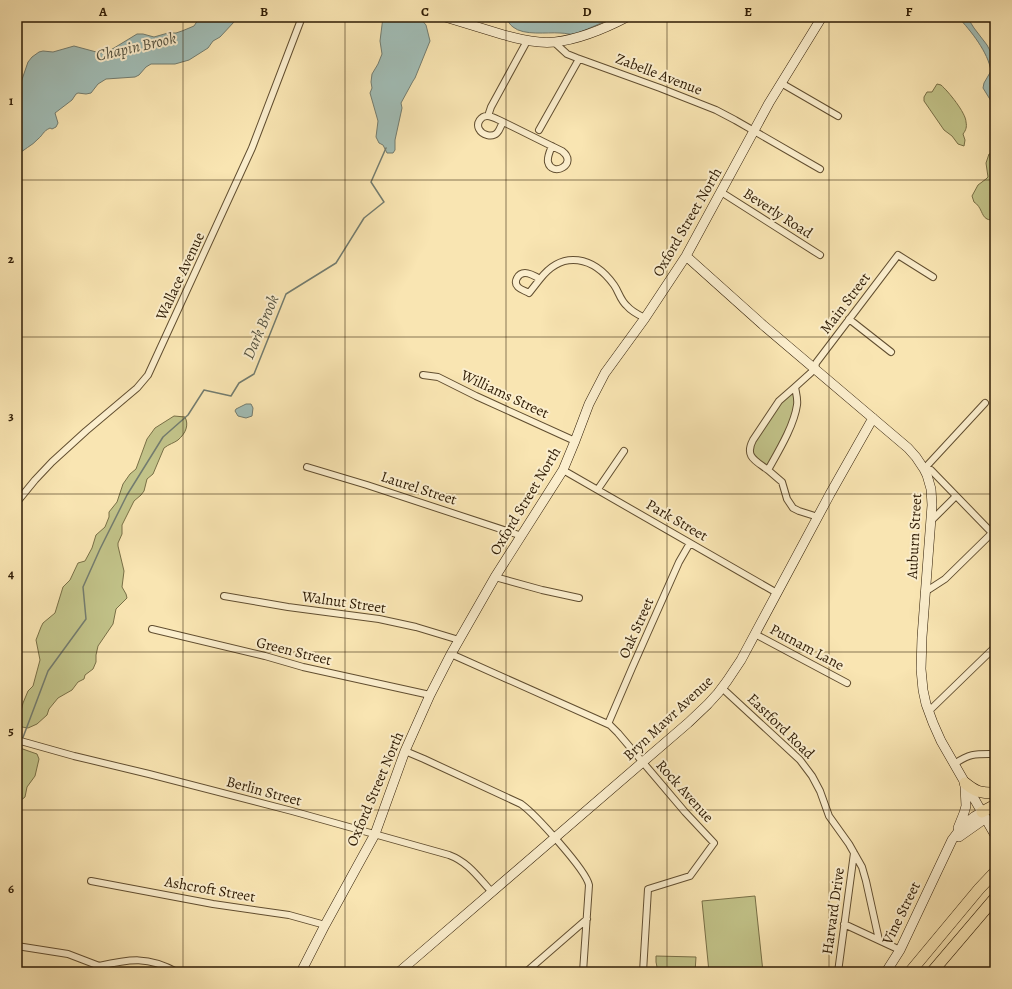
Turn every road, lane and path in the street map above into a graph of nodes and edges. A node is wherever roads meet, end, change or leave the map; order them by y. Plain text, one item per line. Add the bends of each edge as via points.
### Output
1 (302, 17) edge
2 (445, 17) edge
3 (627, 17) edge
4 (822, 17) edge
5 (527, 40) junction
6 (554, 42) junction
7 (579, 59) junction
8 (781, 83) junction
9 (488, 116) junction
10 (838, 116) dead end
11 (503, 122) junction
12 (539, 130) dead end
13 (754, 131) junction
14 (552, 146) dead end
15 (820, 169) dead end
16 (721, 192) junction
17 (686, 256) junction
18 (820, 256) dead end
19 (933, 277) dead end
20 (540, 279) dead end
21 (645, 318) junction
22 (849, 319) junction
23 (891, 352) dead end
24 (815, 369) junction
25 (423, 375) dead end
26 (795, 387) junction
27 (985, 403) dead end
28 (873, 418) junction
29 (575, 441) junction
30 (624, 451) dead end
31 (307, 467) dead end
32 (924, 469) junction
33 (563, 470) junction
34 (768, 470) junction
35 (598, 489) junction
36 (956, 496) junction
37 (17, 502) edge
38 (818, 517) junction
39 (931, 521) junction
40 (994, 533) edge
41 (522, 536) junction
42 (690, 543) junction
43 (495, 578) junction
44 (925, 592) junction
45 (777, 593) junction
46 (224, 596) dead end
47 (579, 598) dead end
48 (152, 629) dead end
49 (755, 634) junction
50 (460, 640) junction
51 (995, 647) edge
52 (452, 654) junction
53 (847, 683) dead end
54 (722, 688) junction
55 (430, 695) junction
56 (929, 711) junction
57 (608, 724) junction
58 (20, 741) edge
59 (405, 751) junction
60 (995, 754) edge
61 (642, 762) junction
62 (954, 764) junction
63 (965, 783) junction
64 (995, 793) edge
65 (995, 805) edge
66 (984, 815) junction
67 (375, 834) junction
68 (995, 835) edge
69 (955, 836) junction
70 (555, 837) junction
71 (854, 853) junction
72 (939, 866) junction
73 (995, 872) edge
74 (91, 881) dead end
75 (492, 892) junction
76 (995, 898) edge
77 (587, 919) junction
78 (844, 924) junction
79 (325, 925) junction
80 (879, 940) junction
81 (17, 946) edge
82 (900, 950) junction
83 (99, 966) junction
84 (115, 972) edge
85 (177, 972) edge
86 (301, 972) edge
87 (399, 972) edge
88 (526, 972) edge
89 (583, 972) edge
90 (643, 972) edge
91 (838, 972) edge
92 (886, 972) edge
93 (910, 972) edge
94 (932, 972) edge

1 - 37 street, Wallace Avenue via 252,148 148,375 137,388 52,462
2 - 5 main road
3 - 6 main road via 590,34
4 - 8 main road, Oxford Street North
5 - 6 main road
5 - 9 street
6 - 7 street, Zabelle Avenue via 568,54
7 - 12 street
7 - 13 street, Zabelle Avenue via 716,110
8 - 10 street
8 - 13 main road, Oxford Street North
9 - 11 street
9 - 11 street via 482,117 478,124 480,131 486,135 492,136 497,133
11 - 14 street
13 - 15 street, Zabelle Avenue
13 - 16 main road, Oxford Street North
16 - 17 main road, Oxford Street North
16 - 18 street, Beverly Road
17 - 21 main road, Oxford Street North
17 - 24 main road, Auburn Street
19 - 22 street, Main Street via 898,255
20 - 21 street via 551,267 565,260 587,263 609,278 627,307
21 - 29 main road, Oxford Street North via 605,373 589,404
22 - 23 street
22 - 24 street, Main Street via 816,363
24 - 26 street, Main Street
24 - 28 main road, Auburn Street
25 - 29 street, Williams Street via 438,377
26 - 34 street via 797,403 794,417
26 - 34 street, Main Street via 779,401 750,445 751,457
27 - 32 street
28 - 32 main road, Auburn Street via 908,448
28 - 38 main road, Bryn Mawr Avenue
29 - 33 main road, Oxford Street North
30 - 35 street
31 - 41 street, Laurel Street
32 - 36 street via 931,470
32 - 39 main road, Auburn Street via 931,489
33 - 35 street, Park Street
33 - 41 main road, Oxford Street North
34 - 38 street, Main Street via 782,482 793,508
35 - 42 street, Park Street
36 - 39 street
36 - 40 street
38 - 45 main road, Bryn Mawr Avenue
39 - 44 main road, Auburn Street
40 - 44 street via 945,579
41 - 43 main road, Oxford Street North
42 - 45 street, Park Street
42 - 57 street, Oak Street via 679,562
43 - 47 street
43 - 50 main road, Oxford Street North
44 - 56 main road, Auburn Street via 921,669
45 - 49 main road, Bryn Mawr Avenue
46 - 50 street, Walnut Street via 379,619
48 - 55 street, Green Street via 303,667
49 - 53 street, Putnam Lane
49 - 54 main road, Bryn Mawr Avenue
50 - 52 main road, Oxford Street North
51 - 56 street
52 - 55 main road, Oxford Street North
52 - 57 street, Rock Avenue
54 - 61 main road, Bryn Mawr Avenue
54 - 71 street, Eastford Road via 807,768 818,786 829,816
55 - 59 main road, Oxford Street North
56 - 62 main road, Auburn Street
57 - 61 street, Rock Avenue
58 - 67 street, Berlin Street
59 - 67 main road, Oxford Street North
59 - 70 street via 518,802
60 - 62 street via 970,755
61 - 70 main road, Bryn Mawr Avenue
61 - 90 street, Rock Avenue via 714,843 690,876 648,889
62 - 63 main road, Auburn Street
63 - 64 highway via 973,790
63 - 66 main road, Auburn Street
63 - 69 main road via 966,806
65 - 66 highway
66 - 68 main road, Auburn Street
66 - 69 main road, Vine Street via 973,816
66 - 72 main road, Vine Street via 957,838
67 - 75 street, Berlin Street via 456,858 469,866
67 - 79 main road, Oxford Street North
69 - 72 main road, Vine Street
70 - 75 main road, Bryn Mawr Avenue
70 - 77 street via 588,880
71 - 78 street, Harvard Drive
71 - 80 street, Eastford Road via 864,876
72 - 82 main road, Vine Street
73 - 93 highway
74 - 79 street, Ashcroft Street via 213,904 289,915
75 - 87 main road, Bryn Mawr Avenue
76 - 94 highway
77 - 88 street
77 - 89 street
78 - 80 street
78 - 91 street, Harvard Drive
79 - 86 main road, Oxford Street North
80 - 82 street
81 - 83 street via 68,954
82 - 92 main road, Vine Street
83 - 84 street
83 - 85 street via 142,960 161,964

